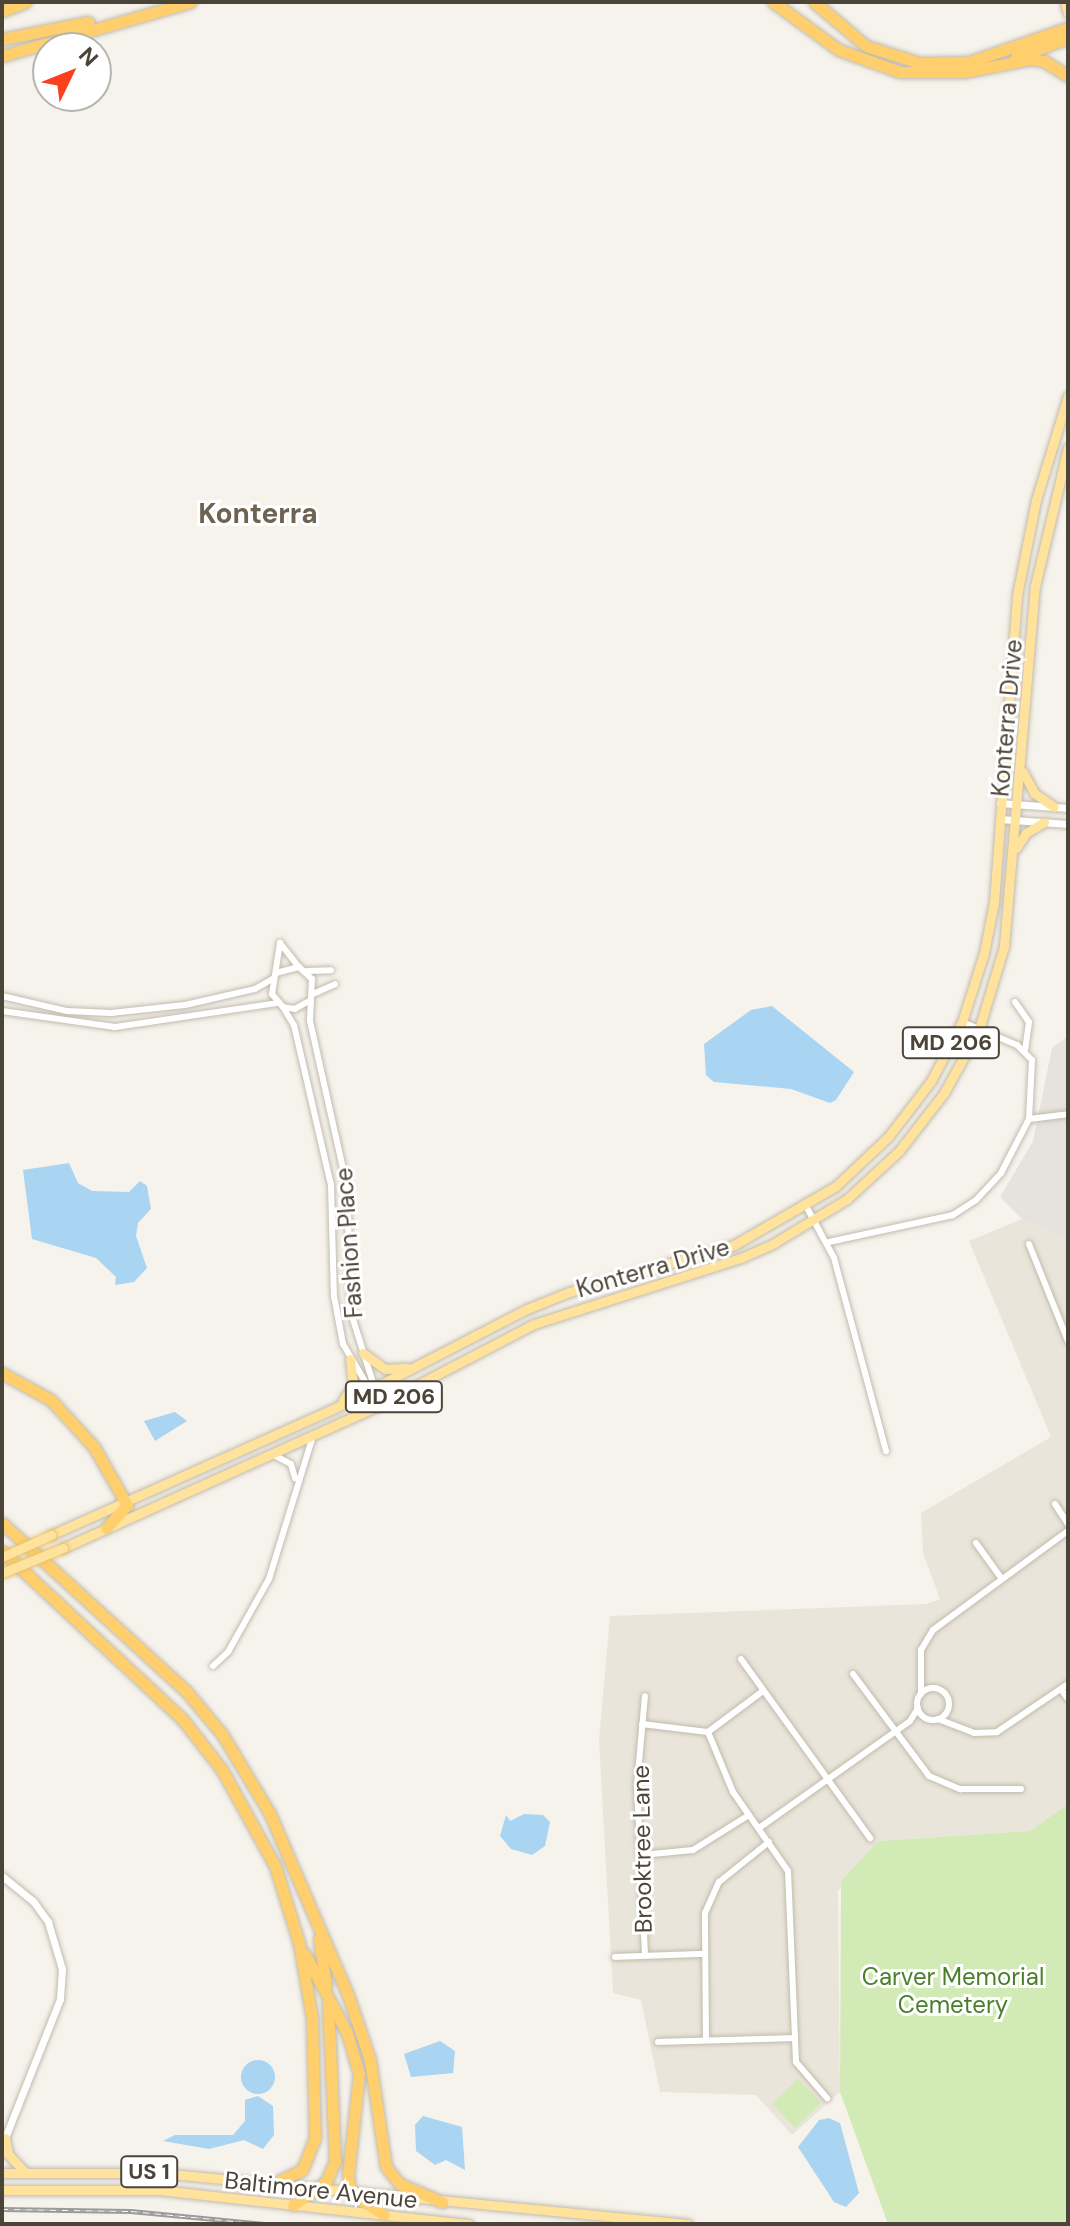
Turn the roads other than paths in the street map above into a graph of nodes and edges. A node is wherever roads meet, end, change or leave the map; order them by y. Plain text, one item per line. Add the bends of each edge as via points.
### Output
1 (25, 2) edge
2 (188, 2) edge
3 (773, 2) edge
4 (814, 2) edge
5 (1065, 2) edge
6 (2, 11) edge
7 (1068, 13) edge
8 (1068, 28) edge
9 (1068, 38) edge
10 (2, 39) edge
11 (2, 56) edge
12 (990, 66) junction
13 (1068, 76) edge
14 (1068, 396) edge
15 (1068, 448) edge
16 (1068, 463) edge
17 (1061, 473) junction
18 (1021, 767) junction
19 (1000, 803) junction
20 (1019, 804) junction
21 (1054, 807) junction
22 (1068, 808) edge
23 (1000, 819) junction
24 (1017, 820) junction
25 (1044, 822) junction
26 (1068, 824) edge
27 (1015, 851) junction
28 (302, 969) junction
29 (331, 970) dead end
30 (274, 976) junction
31 (335, 984) dead end
32 (2, 996) edge
33 (312, 997) junction
34 (1015, 1002) dead end
35 (280, 1005) junction
36 (2, 1011) edge
37 (962, 1022) junction
38 (979, 1029) junction
39 (1025, 1050) junction
40 (1068, 1114) edge
41 (1029, 1119) junction
42 (806, 1206) junction
43 (814, 1220) junction
44 (829, 1242) junction
45 (1029, 1244) dead end
46 (1068, 1341) edge
47 (363, 1353) junction
48 (350, 1359) junction
49 (414, 1367) junction
50 (2, 1373) edge
51 (373, 1389) junction
52 (379, 1405) junction
53 (333, 1409) junction
54 (313, 1436) junction
55 (886, 1451) dead end
56 (272, 1454) junction
57 (294, 1486) junction
58 (1055, 1504) dead end
59 (127, 1505) junction
60 (2, 1523) edge
61 (1068, 1524) edge
62 (106, 1528) junction
63 (1068, 1531) edge
64 (976, 1543) dead end
65 (2, 1554) edge
66 (2, 1573) edge
67 (1002, 1579) junction
68 (741, 1659) dead end
69 (213, 1666) dead end
70 (853, 1674) dead end
71 (923, 1682) junction
72 (1065, 1686) edge
73 (933, 1689) junction
74 (763, 1691) junction
75 (921, 1694) junction
76 (645, 1696) dead end
77 (1068, 1699) edge
78 (918, 1708) junction
79 (948, 1711) junction
80 (924, 1717) junction
81 (938, 1719) junction
82 (910, 1721) junction
83 (951, 1721) junction
84 (642, 1724) junction
85 (708, 1732) junction
86 (894, 1733) junction
87 (828, 1780) junction
88 (1021, 1789) dead end
89 (749, 1815) junction
90 (759, 1828) junction
91 (870, 1838) dead end
92 (769, 1842) junction
93 (642, 1855) junction
94 (2, 1876) edge
95 (317, 1923) junction
96 (299, 1943) junction
97 (645, 1954) junction
98 (703, 1954) junction
99 (615, 1957) dead end
100 (327, 1996) junction
101 (794, 2038) junction
102 (706, 2040) junction
103 (658, 2042) dead end
104 (827, 2098) dead end
105 (3, 2140) edge
106 (26, 2172) junction
107 (2, 2173) edge
108 (271, 2185) junction
109 (2, 2190) edge
110 (318, 2190) junction
111 (350, 2193) junction
112 (442, 2202) junction
113 (293, 2205) junction
114 (384, 2215) junction
115 (469, 2224) edge
116 (688, 2224) edge

1 - 6 highway
2 - 10 highway
2 - 11 highway
3 - 12 highway via 839,50 879,67 919,75
4 - 8 highway via 866,46 920,63 982,59
5 - 7 main road
9 - 12 highway
12 - 13 highway via 1044,61
14 - 19 main road, Konterra Drive / MD 206 via 1025,550
15 - 17 main road, Konterra Drive / MD 206
16 - 17 main road
17 - 18 main road, Konterra Drive / MD 206 via 1035,586
18 - 20 main road, Konterra Drive / MD 206
18 - 21 main road via 1034,793
19 - 20 street
19 - 23 main road, Konterra Drive / MD 206
20 - 21 street
20 - 24 main road, Konterra Drive / MD 206
21 - 22 street
23 - 24 street
23 - 37 main road, Konterra Drive / MD 206 via 994,902
24 - 25 street
24 - 27 main road, Konterra Drive / MD 206
25 - 26 street
25 - 27 main road via 1026,833
27 - 38 main road, Konterra Drive / MD 206 via 1004,946
28 - 29 street
28 - 30 street
28 - 30 street via 280,943
28 - 33 street, Fashion Place
30 - 32 street via 255,989 185,1005 111,1013 67,1011
30 - 35 street, Fashion Place
31 - 33 street
33 - 35 street via 295,1009
33 - 47 street, Fashion Place via 310,1021 347,1187 348,1290
34 - 39 street via 1029,1022
35 - 36 street via 115,1027
35 - 48 street, Fashion Place via 294,1025 331,1185 334,1296
37 - 38 street
37 - 42 main road, Konterra Drive / MD 206 via 931,1081 888,1137
38 - 39 street
38 - 43 main road, Konterra Drive / MD 206 via 944,1093 906,1143 867,1182
39 - 41 street via 1033,1067
40 - 41 street
41 - 44 street via 997,1180 966,1208 933,1222
42 - 43 street
42 - 49 main road, Konterra Drive / MD 206 via 734,1245 555,1298
43 - 44 street
43 - 52 main road, Konterra Drive / MD 206 via 741,1258 534,1324
44 - 55 street
45 - 46 street
47 - 49 main road via 385,1369
47 - 51 street, Fashion Place
48 - 51 street, Fashion Place
48 - 53 main road via 353,1386
49 - 51 main road, Konterra Drive / MD 206
50 - 59 highway via 71,1417
51 - 52 street, Fashion Place
51 - 53 main road, Konterra Drive / MD 206
52 - 54 main road, Konterra Drive / MD 206
53 - 59 main road, Konterra Drive / MD 206
54 - 56 main road, Konterra Drive / MD 206
54 - 57 street
56 - 57 street via 291,1464
56 - 62 main road, Konterra Drive / MD 206
57 - 69 street via 269,1579 228,1652
58 - 61 street
59 - 62 highway
59 - 65 main road, Konterra Drive / MD 206, bridge
60 - 95 highway via 186,1691 222,1734 270,1814
62 - 66 main road, Konterra Drive / MD 206, bridge
63 - 67 street
64 - 67 street
65 - 96 highway via 151,1686 204,1747 275,1866
67 - 71 street via 928,1635 920,1658
68 - 74 street
70 - 86 street
71 - 73 street
71 - 75 street
72 - 77 street
72 - 83 street via 997,1732 974,1733
73 - 75 street
73 - 79 street via 945,1694
74 - 85 street
74 - 87 street
75 - 78 street
76 - 84 street, Brooktree Lane
78 - 80 street
78 - 82 street
79 - 81 street
79 - 83 street
80 - 81 street
80 - 82 street
81 - 83 street
82 - 86 street
84 - 85 street
84 - 93 street, Brooktree Lane via 637,1785
85 - 89 street via 721,1770
86 - 87 street
86 - 88 street via 922,1770 940,1783 986,1791
87 - 90 street
87 - 91 street
89 - 90 street
89 - 93 street via 693,1850
90 - 92 street
92 - 98 street via 734,1867 712,1895
92 - 101 street via 788,1871 792,1890
93 - 97 street, Brooktree Lane
94 - 105 street via 33,1901 48,1922 62,1969 60,1999
95 - 100 highway
95 - 112 highway via 370,2060 386,2167 400,2184
96 - 100 highway
96 - 108 highway via 312,2018 315,2138 302,2170
97 - 98 street
97 - 99 street
98 - 102 street
100 - 110 highway via 336,2154 331,2174
100 - 111 highway via 347,2033 359,2074
101 - 102 street
101 - 104 street via 796,2062
102 - 103 street
105 - 106 main road via 8,2154
106 - 107 main road, Baltimore Avenue / US 1
106 - 108 main road, Baltimore Avenue / US 1 via 149,2172
108 - 110 main road, Baltimore Avenue / US 1
109 - 113 main road, Baltimore Avenue / US 1 via 113,2187
110 - 111 main road, Baltimore Avenue / US 1
110 - 113 highway
111 - 112 main road, Baltimore Avenue / US 1
111 - 114 highway
112 - 116 main road, Baltimore Avenue / US 1
113 - 114 main road, Baltimore Avenue / US 1
114 - 115 main road, Baltimore Avenue / US 1

